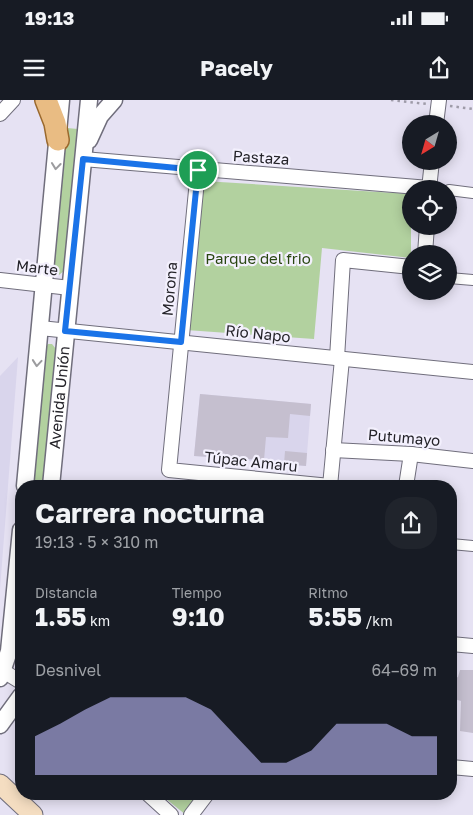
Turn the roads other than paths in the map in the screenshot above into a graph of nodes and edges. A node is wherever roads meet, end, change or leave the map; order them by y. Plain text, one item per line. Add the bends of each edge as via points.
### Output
1 (13, 100) edge
2 (46, 100) edge
3 (61, 100) edge
4 (89, 100) edge
5 (114, 100) edge
6 (438, 100) edge
7 (0, 114) edge
8 (437, 115) edge
9 (58, 140) junction
10 (83, 159) junction
11 (198, 170) junction
12 (402, 186) edge
13 (457, 191) edge
14 (473, 193) edge
15 (402, 266) edge
16 (457, 279) edge
17 (0, 280) edge
18 (473, 280) edge
19 (44, 285) junction
20 (70, 288) junction
21 (40, 328) junction
22 (65, 331) junction
23 (181, 342) junction
24 (340, 358) junction
25 (473, 372) edge
26 (333, 450) junction
27 (411, 454) junction
28 (473, 461) edge
29 (169, 470) joint
30 (26, 480) edge
31 (51, 480) edge
32 (270, 480) edge
33 (330, 480) edge
34 (407, 480) edge
35 (457, 545) edge
36 (473, 546) edge
37 (15, 614) edge
38 (457, 645) edge
39 (473, 646) edge
40 (2, 674) edge
41 (15, 679) edge
42 (15, 704) edge
43 (0, 725) edge
44 (457, 768) edge
45 (473, 769) edge
46 (0, 784) edge
47 (15, 798) edge
48 (17, 800) edge
49 (155, 800) edge
50 (202, 800) edge
51 (33, 815) edge
52 (171, 815) edge
53 (191, 815) edge

1 - 7 street
2 - 9 main road
3 - 9 street, Avenida Unión
4 - 10 street, Avenida Unión
5 - 10 street via 100,116
6 - 8 street
9 -> 19 street, Avenida Unión
10 - 11 street, Pastaza
10 - 20 street, Avenida Unión
11 - 12 street, Pastaza
11 - 23 street, Morona
13 - 14 street
15 - 24 street via 343,260
16 - 18 street
17 - 19 street, Marte
19 - 20 street, Marte
19 - 21 street, Avenida Unión
20 - 22 street, Avenida Unión
21 - 22 street, Río Napo
21 -> 30 street, Avenida Unión
22 - 23 street, Río Napo
22 - 31 street, Avenida Unión
23 - 24 street, Río Napo
23 - 29 street, Morona
24 - 25 street, Río Napo
24 - 26 street
26 - 27 street, Putumayo
26 - 33 street
27 - 28 street, Putumayo
27 - 34 street
29 - 32 street, Túpac Amaru
35 - 36 street
37 - 40 street
38 - 39 street
40 - 41 street
42 - 43 street
44 - 45 street
46 - 47 main road
48 - 51 main road
49 - 52 street
50 - 53 street

